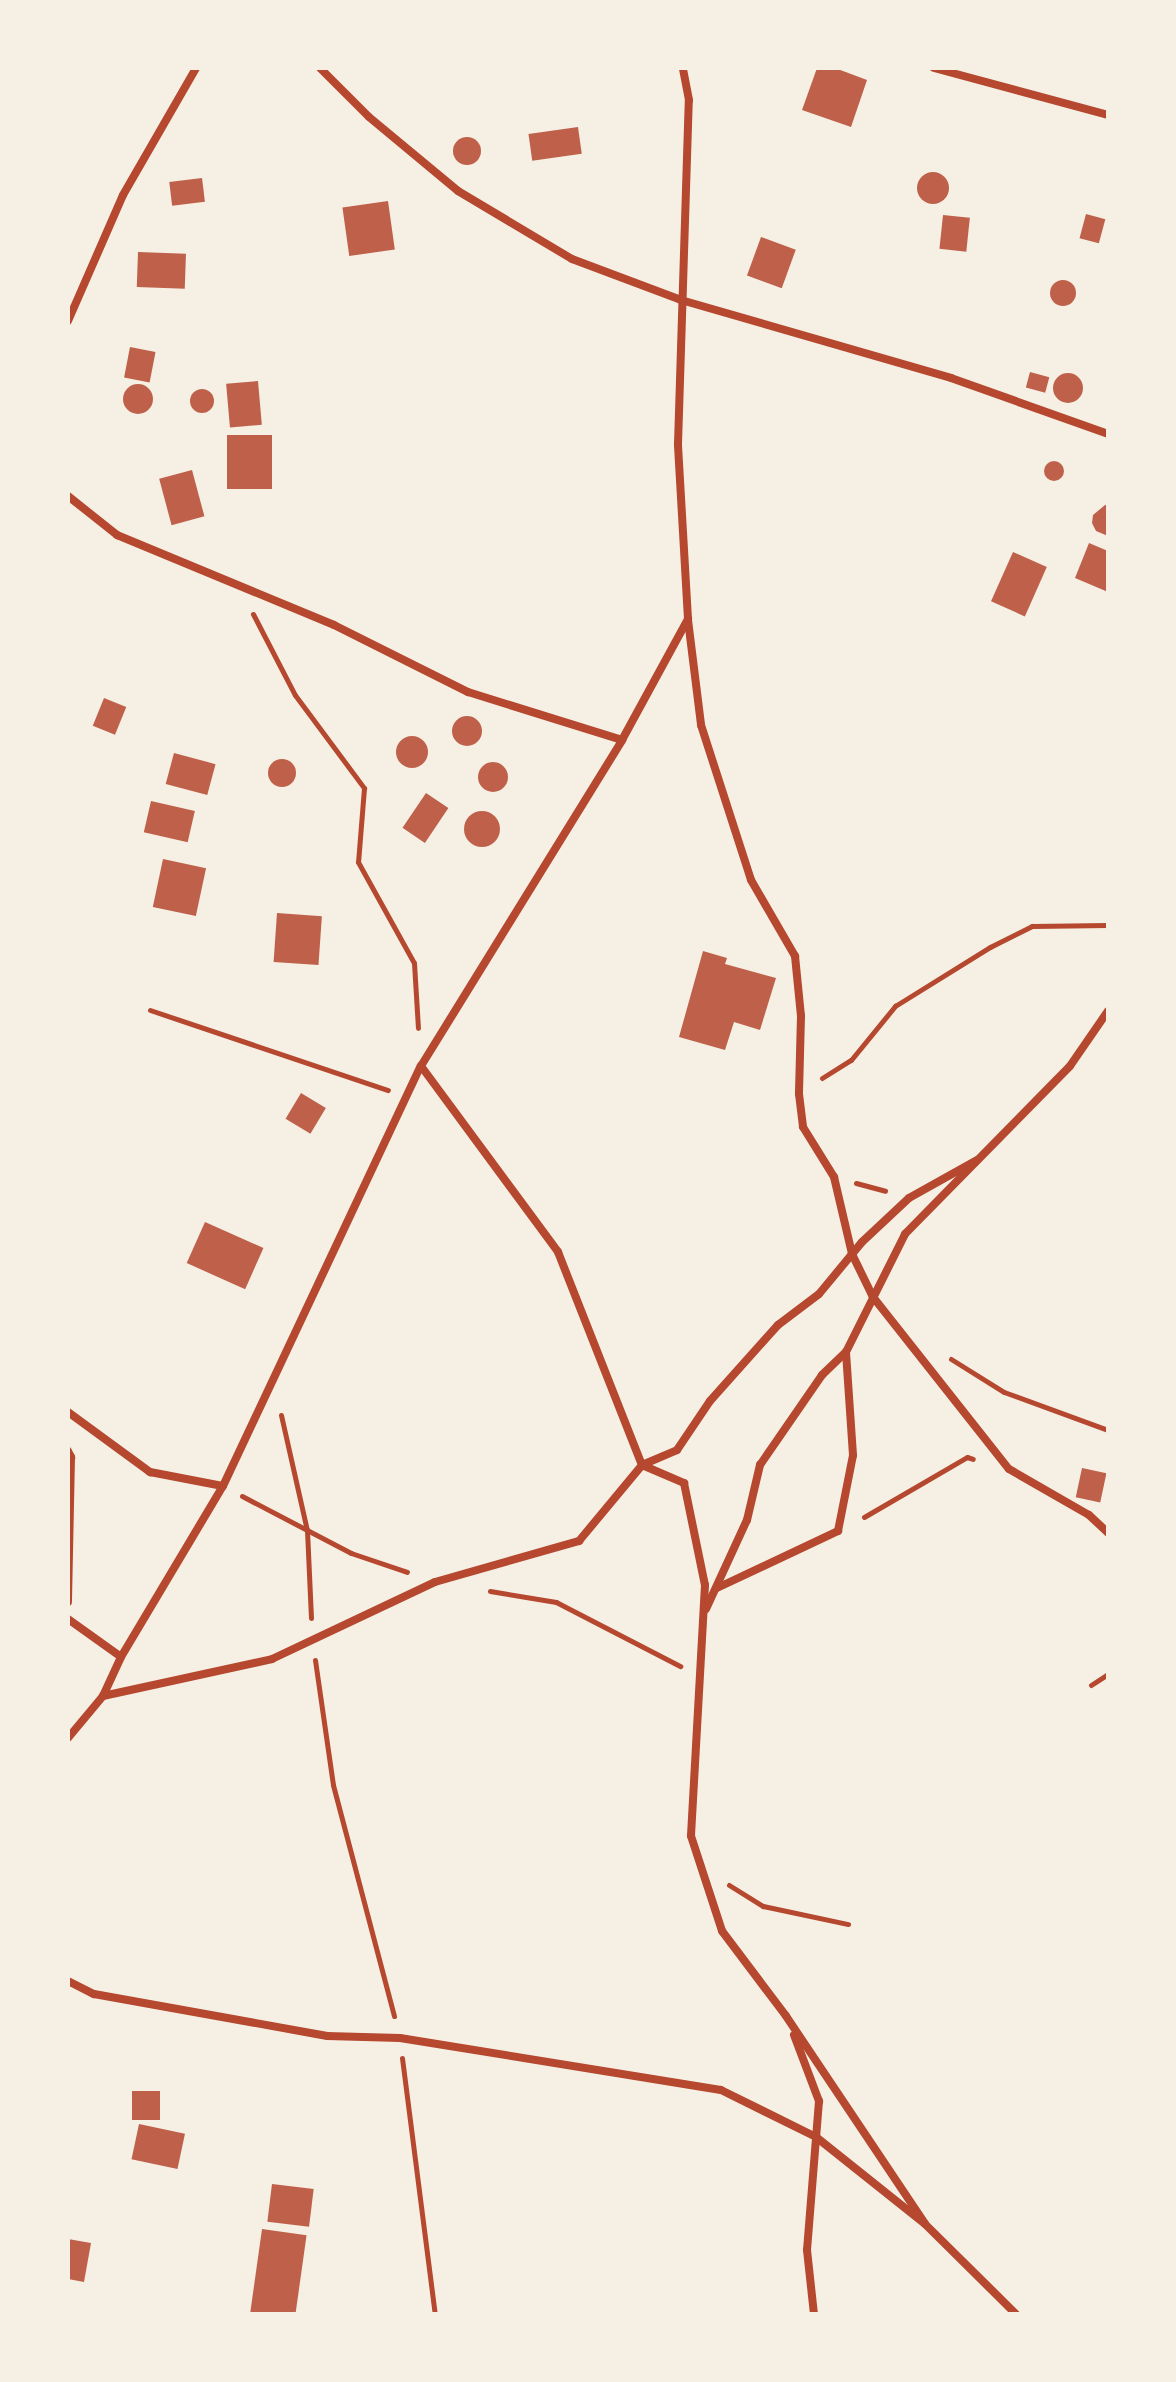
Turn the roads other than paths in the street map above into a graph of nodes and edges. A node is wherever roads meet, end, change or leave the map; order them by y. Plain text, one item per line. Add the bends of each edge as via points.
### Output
1 (196, 68) edge
2 (320, 68) edge
3 (683, 68) edge
4 (934, 68) edge
5 (1108, 115) edge
6 (681, 300) junction
7 (68, 321) edge
8 (1108, 434) edge
9 (68, 496) edge
10 (688, 619) junction
11 (622, 740) junction
12 (1108, 1011) edge
13 (421, 1066) junction
14 (977, 1160) junction
15 (852, 1254) junction
16 (873, 1297) junction
17 (846, 1352) junction
18 (68, 1412) edge
19 (68, 1451) edge
20 (642, 1465) junction
21 (223, 1486) junction
22 (1108, 1533) edge
23 (716, 1588) junction
24 (68, 1602) edge
25 (702, 1616) junction
26 (68, 1619) edge
27 (121, 1657) junction
28 (103, 1696) junction
29 (68, 1738) edge
30 (68, 1981) edge
31 (786, 2016) junction
32 (816, 2137) junction
33 (925, 2224) junction
34 (814, 2314) edge
35 (1016, 2314) edge

1 - 7 street via 123,195
2 - 6 street via 458,191 572,259
3 - 6 street via 689,100
4 - 5 street
6 - 8 street via 951,378
6 - 10 street via 678,444
9 - 11 street via 117,535 334,625 468,692
10 - 11 street
10 - 15 street via 701,725 751,880 795,956 803,1127 834,1177
11 - 13 street
12 - 14 street via 1070,1066
13 - 20 street via 558,1252
13 - 21 street
14 - 15 street via 909,1198
14 - 16 street via 905,1234
15 - 16 street
15 - 20 street via 819,1294 778,1325 748,1357 677,1450
16 - 17 street
16 - 22 street via 1009,1469 1089,1515
17 - 23 street via 822,1375 760,1465 747,1520
17 - 23 street via 853,1455 838,1531
18 - 21 street via 150,1472
19 - 24 street
20 - 25 street via 684,1483 705,1585
20 - 28 street via 579,1541 435,1582 272,1659
21 - 27 street
23 - 25 street
25 - 31 street via 691,1836 722,1931
26 - 27 street
27 - 28 street
28 - 29 street
30 - 32 street via 94,1994 327,2036 400,2038 721,2090
31 - 32 street via 819,2101
31 - 33 street
32 - 33 street
32 - 34 street via 807,2250
33 - 35 street

